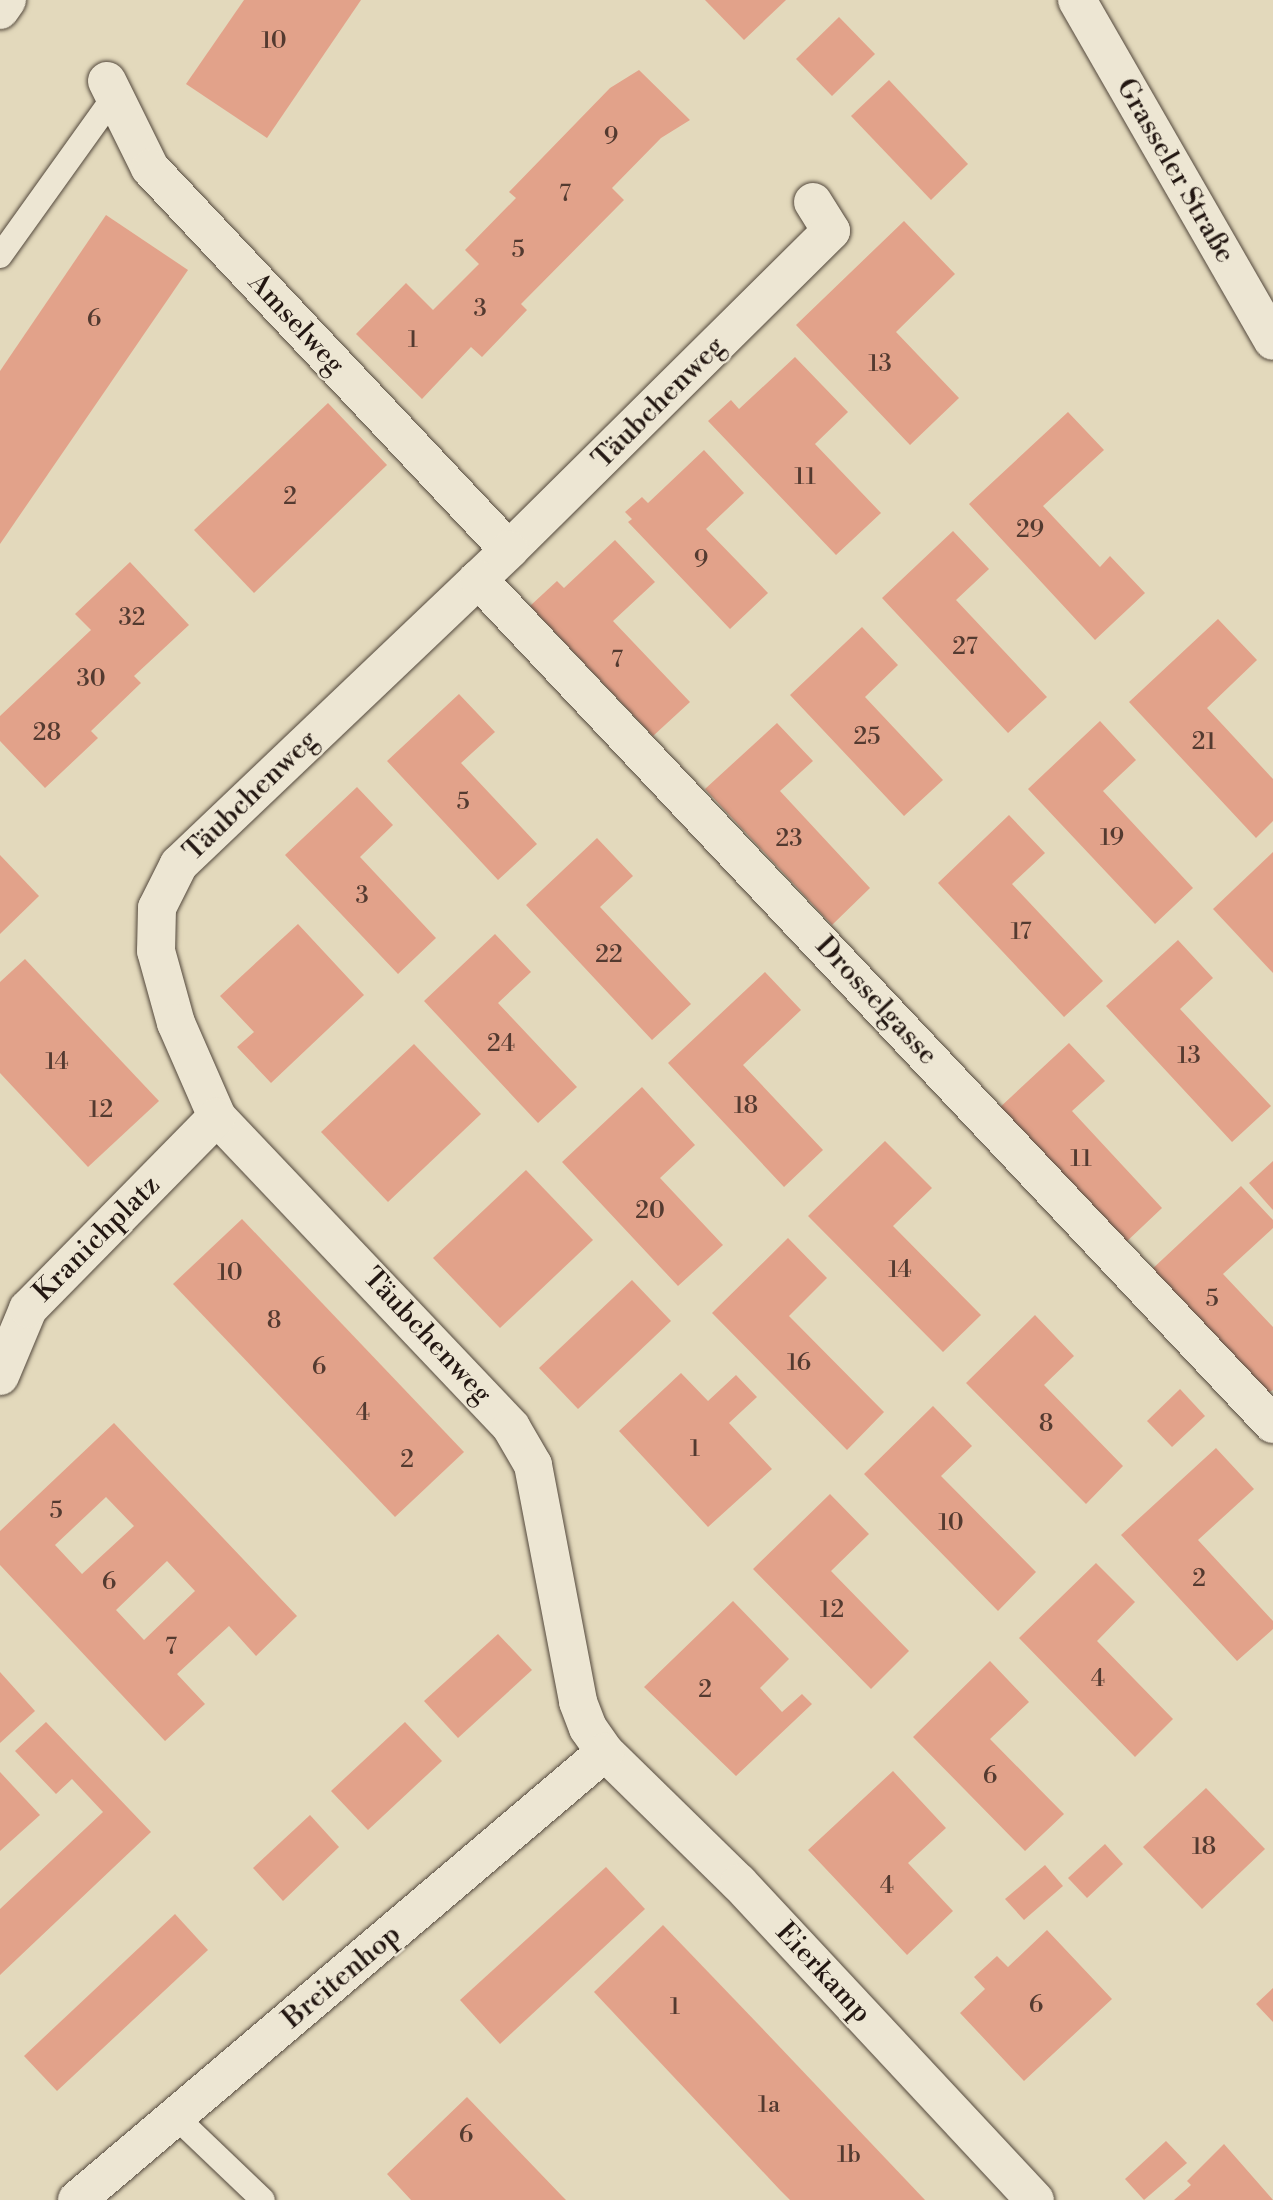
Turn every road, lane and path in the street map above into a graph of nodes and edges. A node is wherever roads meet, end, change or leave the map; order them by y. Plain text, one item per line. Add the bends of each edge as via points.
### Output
1 (7, 0) edge
2 (1077, 0) edge
3 (0, 10) edge
4 (110, 90) joint
5 (813, 202) dead end
6 (0, 256) edge
7 (1273, 341) edge
8 (509, 550) junction
9 (478, 579) junction
10 (217, 1117) junction
11 (0, 1376) edge
12 (1273, 1424) edge
13 (605, 1752) junction
14 (176, 2117) junction
15 (77, 2200) edge
16 (263, 2200) edge
17 (1035, 2200) edge

1 - 3 street
2 - 7 street, Grasseler Straße
4 - 6 lane
4 - 8 street, Amselweg via 150,169
5 - 8 street, Täubchenweg via 831,231
8 - 9 street, Täubchenweg
9 - 10 street, Täubchenweg via 179,864 157,908 156,951 176,1023
9 - 12 street, Drosselgasse
10 - 11 street, Kranichplatz via 28,1309
10 - 13 street, Täubchenweg via 511,1427 533,1465 578,1702 588,1728
13 - 14 street, Breitenhop
13 - 17 street, Eierkamp via 738,1883
14 - 15 street, Breitenhop
14 - 16 lane

